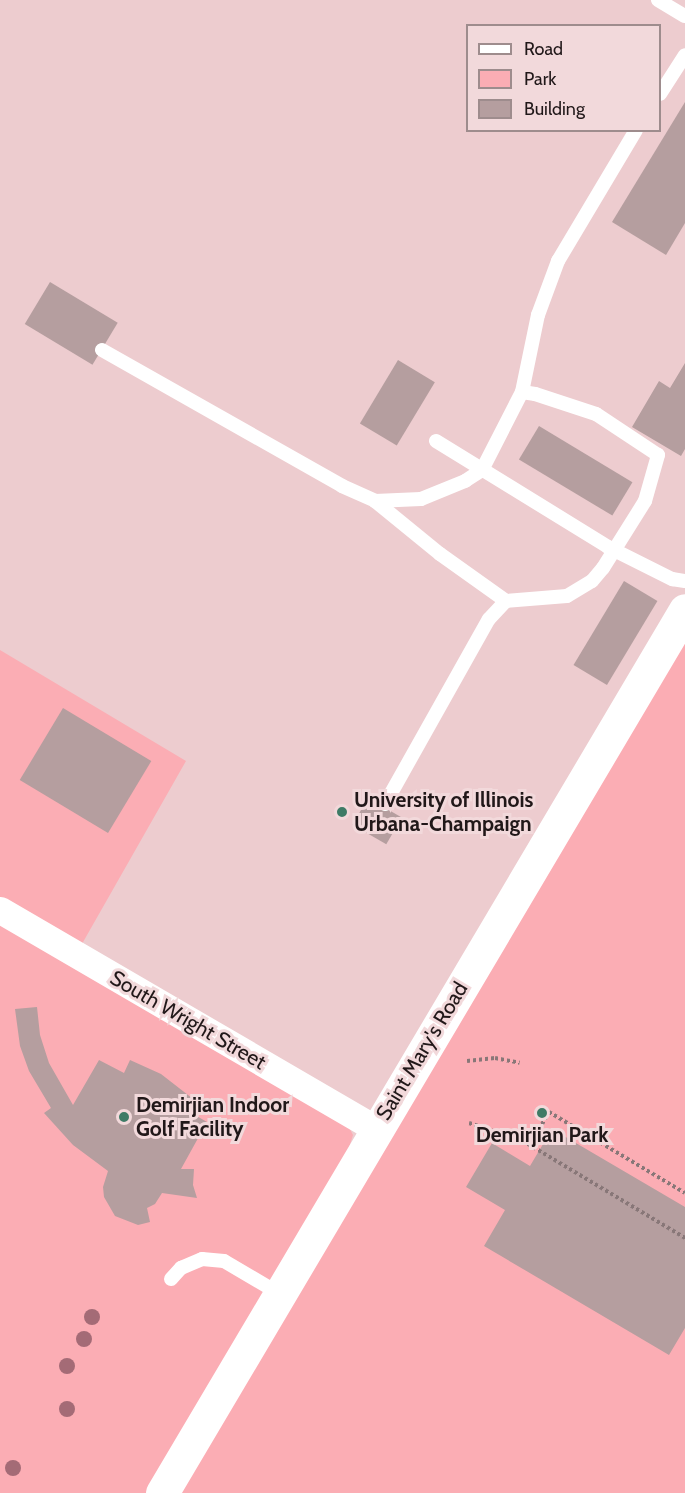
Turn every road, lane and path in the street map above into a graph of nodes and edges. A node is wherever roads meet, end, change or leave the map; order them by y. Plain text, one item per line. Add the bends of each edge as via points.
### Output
1 (658, 0) edge
2 (685, 16) edge
3 (685, 55) edge
4 (661, 92) edge
5 (635, 132) edge
6 (102, 350) dead end
7 (522, 392) junction
8 (436, 441) dead end
9 (482, 470) junction
10 (375, 501) junction
11 (615, 550) junction
12 (685, 581) edge
13 (506, 601) junction
14 (685, 610) edge
15 (385, 804) dead end
16 (0, 910) edge
17 (467, 1061) dead end
18 (520, 1063) dead end
19 (469, 1123) dead end
20 (376, 1129) junction
21 (530, 1145) junction
22 (685, 1193) edge
23 (685, 1238) edge
24 (171, 1279) dead end
25 (280, 1294) junction
26 (162, 1493) edge

1 - 2 lane
3 - 4 lane
5 - 7 lane via 558,261 538,315
6 - 10 lane
7 - 9 lane
7 - 11 lane via 596,414 658,455 645,501
8 - 9 lane
9 - 10 lane via 421,499
9 - 11 lane
10 - 13 lane
11 - 12 lane via 672,579
11 - 13 lane via 592,581 567,596
13 - 15 lane via 489,619 458,671
14 - 20 street, Saint Mary's Road
16 - 20 street, South Wright Street
17 - 18 path via 495,1058
19 - 21 path
20 - 25 street, Saint Mary's Road
21 - 22 path via 549,1112
21 - 23 path
24 - 25 lane via 181,1268 202,1259 224,1261
25 - 26 street, Saint Mary's Road

